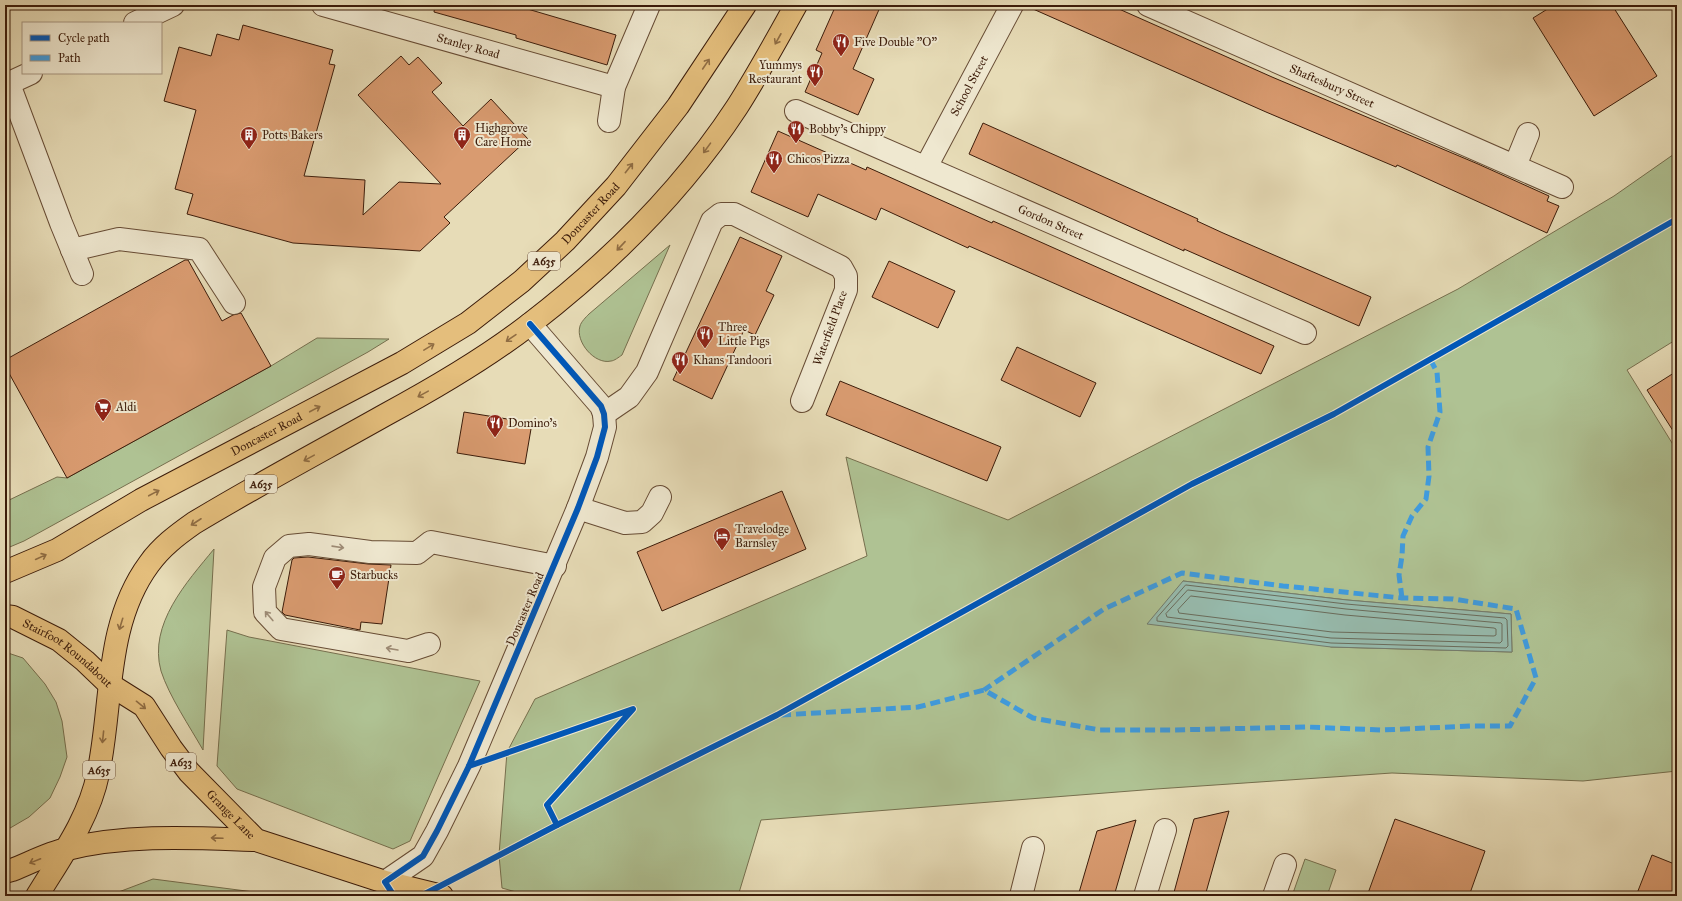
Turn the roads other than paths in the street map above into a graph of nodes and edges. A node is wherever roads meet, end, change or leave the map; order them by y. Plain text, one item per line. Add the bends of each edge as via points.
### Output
1 (173, 5) edge
2 (323, 5) edge
3 (648, 5) edge
4 (745, 5) edge
5 (796, 5) edge
6 (1012, 5) edge
7 (1148, 5) edge
8 (137, 22) edge
9 (29, 74) edge
10 (7, 84) edge
11 (614, 87) junction
12 (796, 110) dead end
13 (609, 121) dead end
14 (1528, 134) dead end
15 (1515, 166) junction
16 (926, 167) junction
17 (1562, 187) dead end
18 (72, 250) junction
19 (82, 274) dead end
20 (234, 303) dead end
21 (530, 324) junction
22 (1305, 333) dead end
23 (802, 401) dead end
24 (604, 414) junction
25 (660, 497) dead end
26 (578, 508) junction
27 (555, 566) junction
28 (5, 572) edge
29 (5, 616) edge
30 (429, 644) dead end
31 (109, 684) junction
32 (1164, 830) dead end
33 (256, 840) junction
34 (1033, 848) dead end
35 (65, 849) junction
36 (1285, 865) dead end
37 (5, 872) edge
38 (390, 889) edge
39 (37, 896) edge
40 (442, 896) edge
41 (1021, 896) edge
42 (1145, 896) edge
43 (1274, 896) edge

1 - 8 street
2 - 11 street, Stanley Road
3 - 11 street
28 -> 4 highway, Doncaster Road / A635 via 57,550 141,500 402,363 468,324 522,281 565,242 616,186 678,106
5 -> 21 highway, A635 via 767,59 736,108 685,177 615,252
6 - 16 street, School Street
7 - 15 street, Shaftesbury Street
9 - 10 street
10 - 18 street
11 - 13 street
12 - 16 street, Gordon Street
14 - 15 street
15 - 17 street, Shaftesbury Street
16 - 22 street, Gordon Street
18 - 19 street
18 - 20 street via 120,239 199,249
21 - 24 street via 592,394
21 -> 31 highway, A635 via 430,390 228,502 169,542 149,564 128,600 119,629
23 - 24 street, Waterfield Place via 846,290 846,276 841,267 734,214 721,214 712,221 646,372 629,398
24 - 26 street, Doncaster Road via 605,426 597,456
25 - 26 street via 652,512 642,522 625,522
26 - 27 street, Doncaster Road
30 -> 27 street via 408,651 281,629 265,612 264,586 275,558 289,546 309,544 370,552 417,553 431,542
27 - 38 street, Doncaster Road via 469,766 438,831 423,856
29 - 31 highway, Stairfoot Roundabout via 59,640
31 -> 33 highway, Grange Lane / A633 via 144,706 189,772
31 -> 35 highway, Stairfoot Roundabout / A635 via 98,775 91,800
32 - 42 street
33 -> 35 highway, A633 via 140,838
33 - 38 highway, Grange Lane / A633
34 - 41 street
35 -> 37 highway
35 - 39 highway, A635
36 - 43 street
38 - 40 highway, Grange Lane / A633

